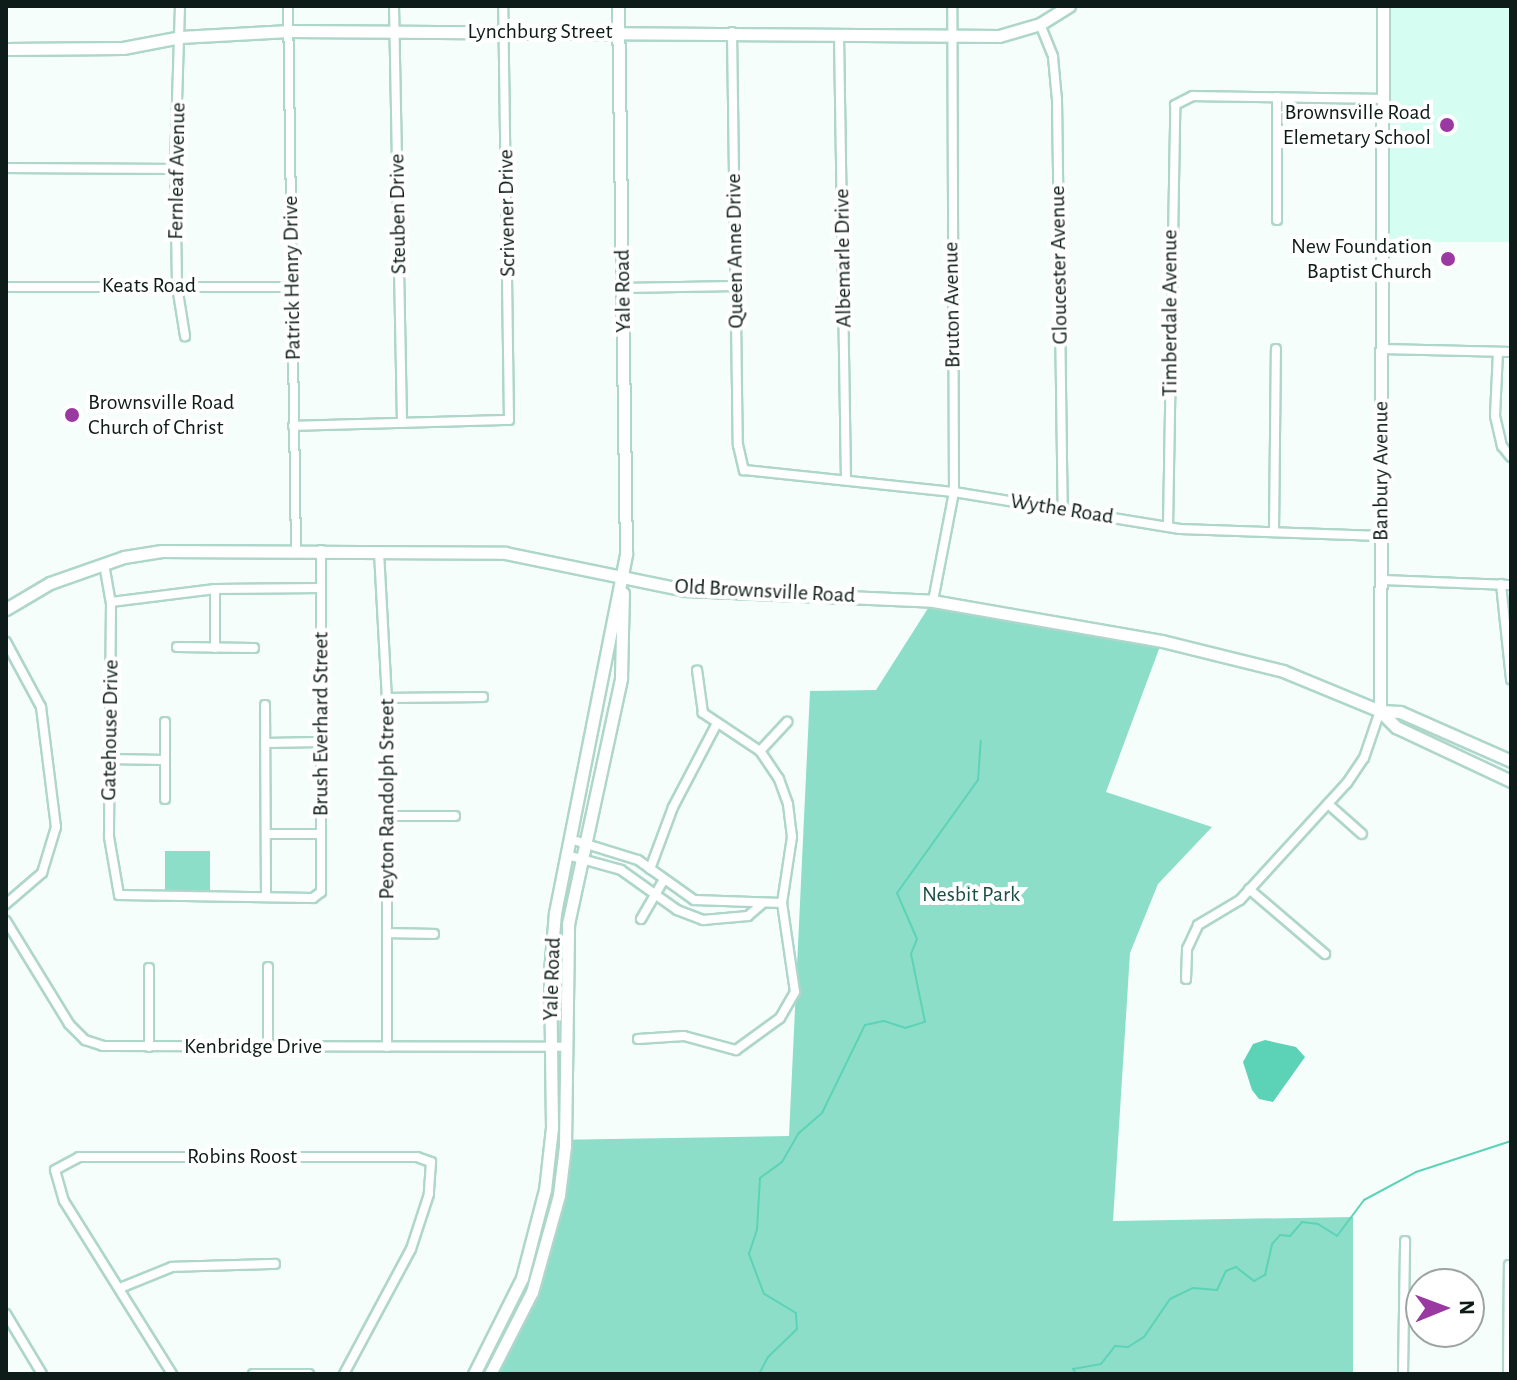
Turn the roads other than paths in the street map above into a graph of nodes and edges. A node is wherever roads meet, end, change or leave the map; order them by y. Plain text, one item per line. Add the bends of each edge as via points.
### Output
1 (180, 6) edge
2 (288, 6) edge
3 (394, 6) edge
4 (503, 6) edge
5 (618, 6) edge
6 (952, 6) edge
7 (1069, 6) edge
8 (1383, 6) edge
9 (1040, 24) junction
10 (289, 31) junction
11 (504, 32) junction
12 (618, 32) junction
13 (732, 32) junction
14 (395, 33) junction
15 (950, 34) junction
16 (839, 35) junction
17 (180, 37) junction
18 (6, 49) edge
19 (1277, 97) junction
20 (1383, 99) junction
21 (6, 168) edge
22 (175, 169) junction
23 (1277, 220) dead end
24 (177, 286) junction
25 (736, 286) junction
26 (6, 287) edge
27 (292, 287) junction
28 (623, 288) junction
29 (185, 336) dead end
30 (1276, 349) dead end
31 (1382, 349) junction
32 (1498, 352) junction
33 (1511, 352) edge
34 (402, 423) junction
35 (293, 426) junction
36 (1511, 457) edge
37 (744, 470) joint
38 (846, 480) junction
39 (954, 492) junction
40 (1063, 509) junction
41 (1168, 527) junction
42 (1274, 532) junction
43 (1381, 536) junction
44 (296, 550) junction
45 (321, 550) junction
46 (379, 552) junction
47 (104, 564) junction
48 (623, 576) junction
49 (1381, 580) junction
50 (1501, 584) junction
51 (1511, 585) edge
52 (321, 588) junction
53 (215, 589) junction
54 (933, 601) junction
55 (111, 602) junction
56 (6, 609) edge
57 (6, 642) edge
58 (177, 647) dead end
59 (215, 648) junction
60 (254, 648) dead end
61 (697, 670) dead end
62 (1511, 679) edge
63 (49, 697) dead end
64 (483, 697) dead end
65 (387, 698) junction
66 (39, 701) junction
67 (265, 705) dead end
68 (1380, 711) junction
69 (165, 722) dead end
70 (787, 722) dead end
71 (716, 725) junction
72 (321, 742) junction
73 (265, 743) junction
74 (760, 751) junction
75 (109, 759) junction
76 (165, 760) junction
77 (1511, 761) edge
78 (1511, 781) edge
79 (165, 799) dead end
80 (1328, 804) junction
81 (387, 816) junction
82 (455, 816) dead end
83 (266, 834) junction
84 (321, 834) junction
85 (1362, 834) dead end
86 (570, 839) junction
87 (584, 843) junction
88 (567, 855) junction
89 (580, 858) junction
90 (650, 869) junction
91 (663, 881) junction
92 (1249, 889) junction
93 (655, 894) junction
94 (266, 897) junction
95 (782, 903) junction
96 (6, 904) edge
97 (762, 904) junction
98 (641, 919) dead end
99 (6, 921) edge
100 (387, 933) junction
101 (434, 934) dead end
102 (1325, 954) dead end
103 (268, 967) dead end
104 (149, 968) dead end
105 (1186, 979) dead end
106 (638, 1039) dead end
107 (149, 1047) junction
108 (268, 1047) junction
109 (387, 1047) junction
110 (551, 1047) junction
111 (565, 1047) junction
112 (46, 1163) dead end
113 (55, 1170) junction
114 (1405, 1241) dead end
115 (275, 1264) dead end
116 (1509, 1265) dead end
117 (120, 1288) junction
118 (6, 1314) edge
119 (42, 1374) edge
120 (172, 1374) edge
121 (253, 1374) edge
122 (309, 1374) edge
123 (344, 1374) edge
124 (474, 1374) edge
125 (490, 1374) edge
126 (1403, 1374) edge
127 (1508, 1374) edge

1 - 17 street, Fernleaf Avenue
2 - 10 street, Patrick Henry Drive
3 - 14 street, Steuben Drive
4 - 11 street, Scrivener Drive
5 - 12 main road, Yale Road
6 - 15 street, Bruton Avenue
7 - 9 main road, Lynchburg Street
8 - 20 main road, Banbury Avenue
9 - 15 main road, Lynchburg Street via 999,36
9 - 40 street, Gloucester Avenue via 1053,57 1057,100
10 - 14 main road, Lynchburg Street
10 - 17 main road, Lynchburg Street
10 - 27 street, Patrick Henry Drive
11 - 12 main road, Lynchburg Street
11 - 14 main road, Lynchburg Street
11 - 34 street, Scrivener Drive via 509,420
12 - 13 main road, Lynchburg Street
12 - 28 main road, Yale Road
13 - 16 main road, Lynchburg Street
13 - 25 street, Queen Anne Drive
14 - 34 street, Steuben Drive
15 - 16 main road, Lynchburg Street
15 - 39 street, Bruton Avenue
16 - 38 street, Albemarle Drive
17 - 18 main road, Lynchburg Street via 123,48
17 - 22 street, Fernleaf Avenue
19 - 20 street
19 - 23 street
19 - 41 street, Timberdale Avenue via 1193,96 1178,101 1172,119
20 - 31 main road, Banbury Avenue
21 - 22 street
22 - 24 street, Fernleaf Avenue
24 - 26 street, Keats Road
24 - 27 street, Keats Road
24 - 29 street, Fernleaf Avenue
25 - 28 street
25 - 37 street, Queen Anne Drive via 738,445
27 - 35 street, Patrick Henry Drive
28 - 48 main road, Yale Road
30 - 42 street
31 - 32 street
31 - 43 main road, Banbury Avenue
32 - 33 street
32 - 36 street via 1495,416 1502,446
34 - 35 street
35 - 44 street, Patrick Henry Drive
37 - 38 street, Wythe Road
38 - 39 street, Wythe Road
39 - 40 street, Wythe Road
39 - 54 street, Bruton Avenue
40 - 41 street, Wythe Road
41 - 42 street, Wythe Road
42 - 43 street, Wythe Road
43 - 49 main road, Banbury Avenue
44 - 45 main road, Old Brownsville Road
44 - 47 main road, Old Brownsville Road via 192,549
45 - 46 main road, Old Brownsville Road
45 - 52 street, Brush Everhard Street
46 - 48 main road, Old Brownsville Road via 505,553
46 - 65 street, Peyton Randolph Street
47 - 55 street, Gatehouse Drive
47 - 56 main road, Old Brownsville Road via 50,583
48 - 54 main road, Old Brownsville Road via 685,590
48 - 86 main road, Yale Road
48 - 87 main road, Yale Road via 621,678
49 - 50 street
49 - 68 main road, Banbury Avenue
50 - 51 street
50 - 62 street
52 - 53 street
52 - 72 street, Brush Everhard Street
53 - 55 street
53 - 59 street
54 - 68 main road, Old Brownsville Road via 1224,654
55 - 75 street, Gatehouse Drive
57 - 66 street
58 - 59 street
59 - 60 street
61 - 71 street via 699,704
63 - 66 street
64 - 65 street
65 - 81 street, Peyton Randolph Street
66 - 96 street via 55,835 42,873
67 - 73 street
68 - 77 main road via 1400,712
68 - 78 main road via 1396,727
68 - 80 street, Banbury Avenue via 1364,758
69 - 76 street
70 - 74 street
71 - 74 street
71 - 90 street via 673,807
72 - 73 street
72 - 84 street, Brush Everhard Street
73 - 83 street
74 - 95 street via 779,779 791,818
75 - 76 street
75 - 94 street, Gatehouse Drive via 109,837 119,895
76 - 79 street
80 - 85 street
80 - 92 street, Banbury Avenue
81 - 82 street
81 - 100 street, Peyton Randolph Street
83 - 84 street
83 - 94 street
84 - 94 street, Brush Everhard Street via 319,897
86 - 87 street
86 - 88 main road, Yale Road
87 - 89 main road, Yale Road
87 - 90 street
88 - 89 street
88 - 110 main road, Yale Road via 551,952
89 - 93 street via 621,870
89 - 111 main road, Yale Road via 565,959
90 - 91 street
91 - 93 street
91 - 97 street via 694,900
92 - 102 street
92 - 105 street, Banbury Avenue via 1198,925 1187,949
93 - 97 street via 703,920 748,916
93 - 98 street
95 - 97 street
95 - 106 street via 795,992 780,1018 736,1050 684,1036
99 - 107 street, Kenbridge Drive via 69,1024 85,1040 108,1047
100 - 101 street
100 - 109 street, Peyton Randolph Street
103 - 108 street
104 - 107 street
107 - 108 street, Kenbridge Drive
108 - 109 street, Kenbridge Drive
109 - 110 street, Kenbridge Drive
110 - 111 street, Kenbridge Drive
110 - 124 main road, Yale Road via 551,1148 541,1214 513,1298
111 - 125 main road, Yale Road via 565,1146 553,1225 532,1292
112 - 113 street
113 - 117 street via 64,1201
113 - 123 street, Robins Roost via 79,1157 417,1157 431,1162 429,1194 411,1249
114 - 126 street
115 - 117 street via 172,1267
116 - 127 street
117 - 120 street
118 - 119 street
121 - 122 street

